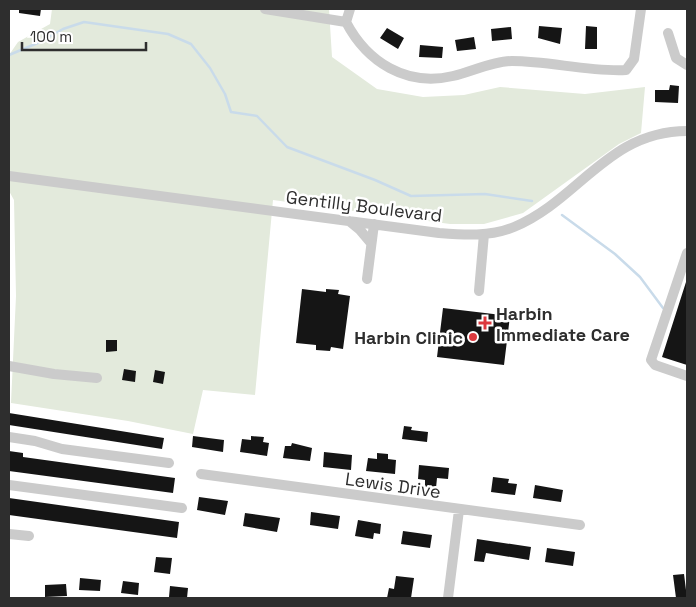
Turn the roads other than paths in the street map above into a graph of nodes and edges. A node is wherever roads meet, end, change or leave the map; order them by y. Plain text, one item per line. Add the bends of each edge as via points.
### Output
1 (265, 9) edge
2 (350, 9) edge
3 (641, 9) edge
4 (346, 22) junction
5 (668, 33) dead end
6 (687, 65) edge
7 (687, 131) edge
8 (9, 176) edge
9 (348, 221) junction
10 (374, 224) junction
11 (484, 234) junction
12 (371, 243) junction
13 (687, 253) edge
14 (367, 279) dead end
15 (478, 291) dead end
16 (9, 366) edge
17 (687, 376) edge
18 (97, 378) dead end
19 (9, 437) edge
20 (169, 463) dead end
21 (201, 474) dead end
22 (9, 485) edge
23 (182, 508) dead end
24 (459, 510) junction
25 (580, 525) dead end
26 (9, 534) edge
27 (28, 536) dead end
28 (448, 598) edge

1 - 4 street
2 - 4 street
3 - 4 street via 634,59 626,70 605,71 511,61 452,76 417,78 386,68 373,58
5 - 6 street via 676,58
7 - 11 street, Gentilly Boulevard via 659,133 631,143 528,220 505,230
8 - 9 street, Gentilly Boulevard
9 - 10 street, Gentilly Boulevard
9 - 12 street
10 - 11 street, Gentilly Boulevard via 444,233
10 - 12 street
11 - 15 street
12 - 14 street
13 - 17 street via 651,360 655,365
16 - 18 street
19 - 20 street via 62,449
21 - 24 street, Lewis Drive
22 - 23 street
24 - 25 street, Lewis Drive
24 - 28 street
26 - 27 street

